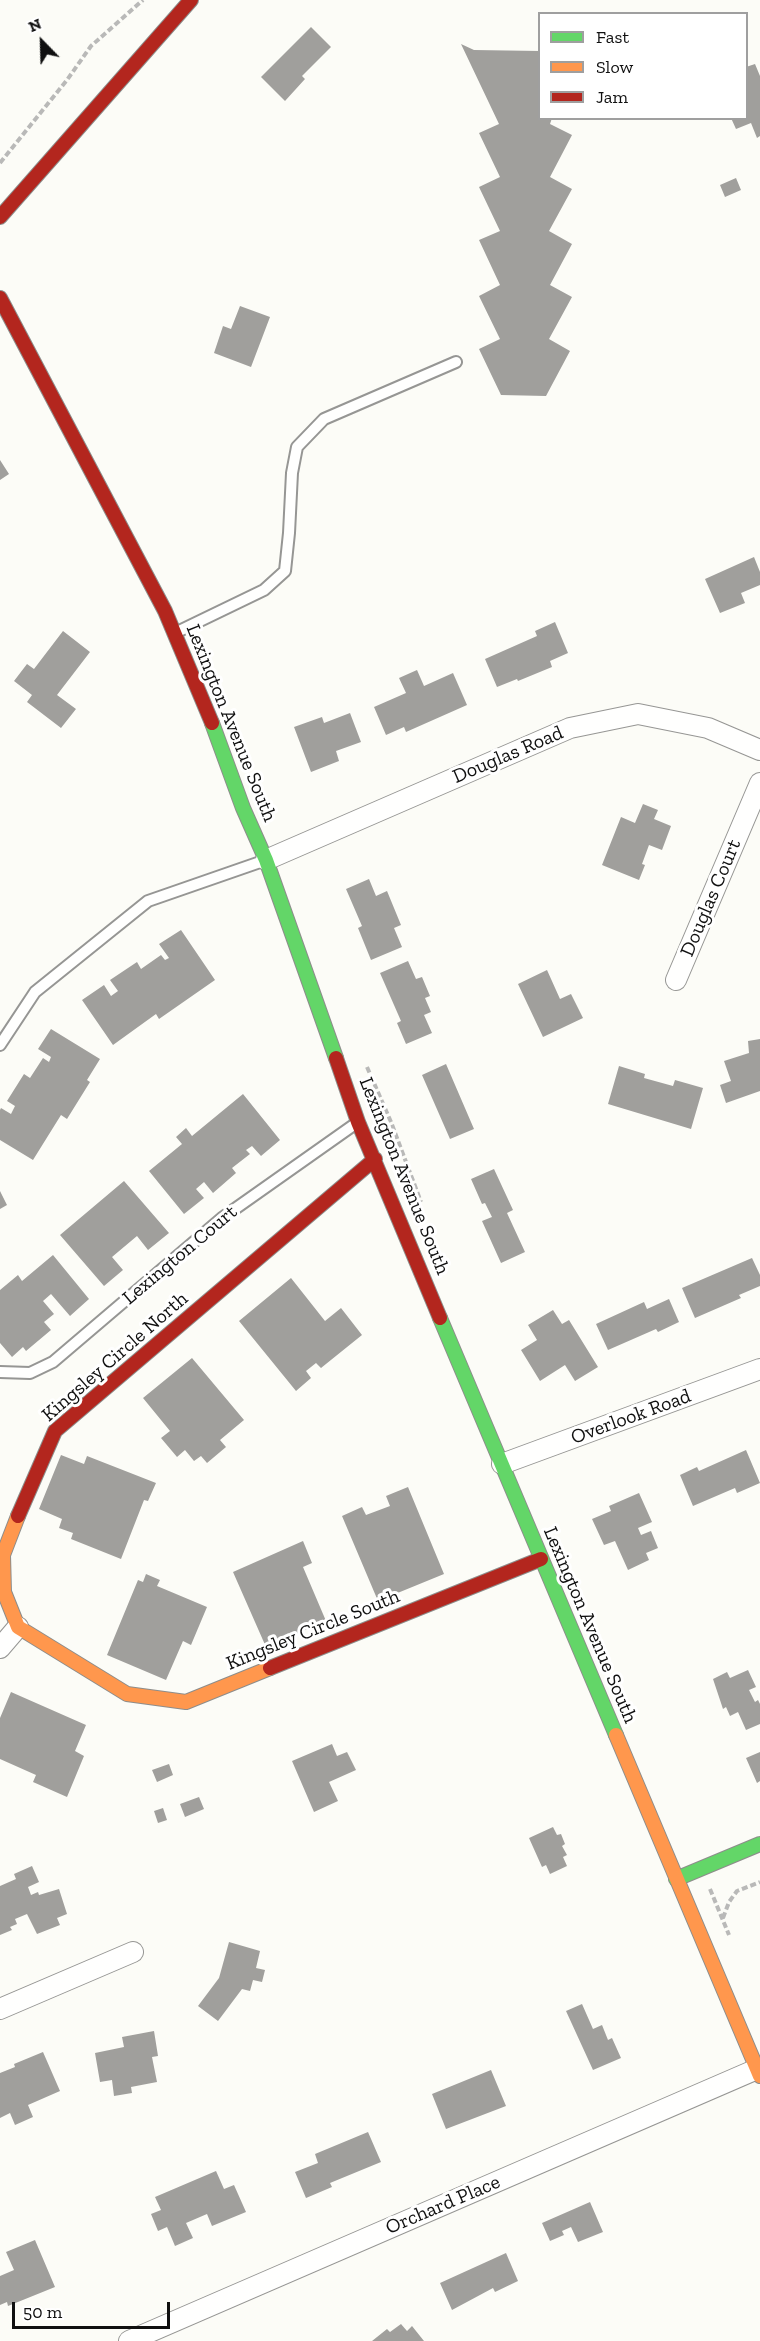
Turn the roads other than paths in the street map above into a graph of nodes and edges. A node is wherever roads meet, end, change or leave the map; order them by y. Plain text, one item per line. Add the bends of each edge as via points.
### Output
1 (191, 0) edge
2 (0, 217) edge
3 (0, 298) edge
4 (456, 362) dead end
5 (175, 634) junction
6 (760, 750) edge
7 (760, 783) edge
8 (266, 861) junction
9 (676, 980) dead end
10 (0, 1044) edge
11 (358, 1122) junction
12 (375, 1160) junction
13 (760, 1369) edge
14 (0, 1372) edge
15 (502, 1464) junction
16 (541, 1559) junction
17 (18, 1628) junction
18 (0, 1648) edge
19 (760, 1844) edge
20 (676, 1879) junction
21 (133, 1952) dead end
22 (0, 2009) edge
23 (758, 2073) edge
24 (129, 2341) edge

1 - 2 street
3 - 5 street, Lexington Avenue South
4 - 5 lane via 324,419 297,447 285,570 264,590
5 - 8 street, Lexington Avenue South
6 - 8 street, Douglas Road via 708,728 638,714 570,728
7 - 9 street, Douglas Court
8 - 10 lane via 148,901 35,992
8 - 11 street, Lexington Avenue South
11 - 12 street, Lexington Avenue South
11 - 14 lane, Lexington Court via 222,1218 53,1362 30,1373
12 - 15 street, Lexington Avenue South
12 - 17 street, Kingsley Circle North via 55,1431 3,1555 4,1592
13 - 15 street, Overlook Road
15 - 16 street, Lexington Avenue South
16 - 17 street, Kingsley Circle South via 186,1702 127,1694
16 - 20 street, Lexington Avenue South
17 - 18 street
19 - 20 street
20 - 23 street, Lexington Avenue South
21 - 22 street
23 - 24 street, Orchard Place

